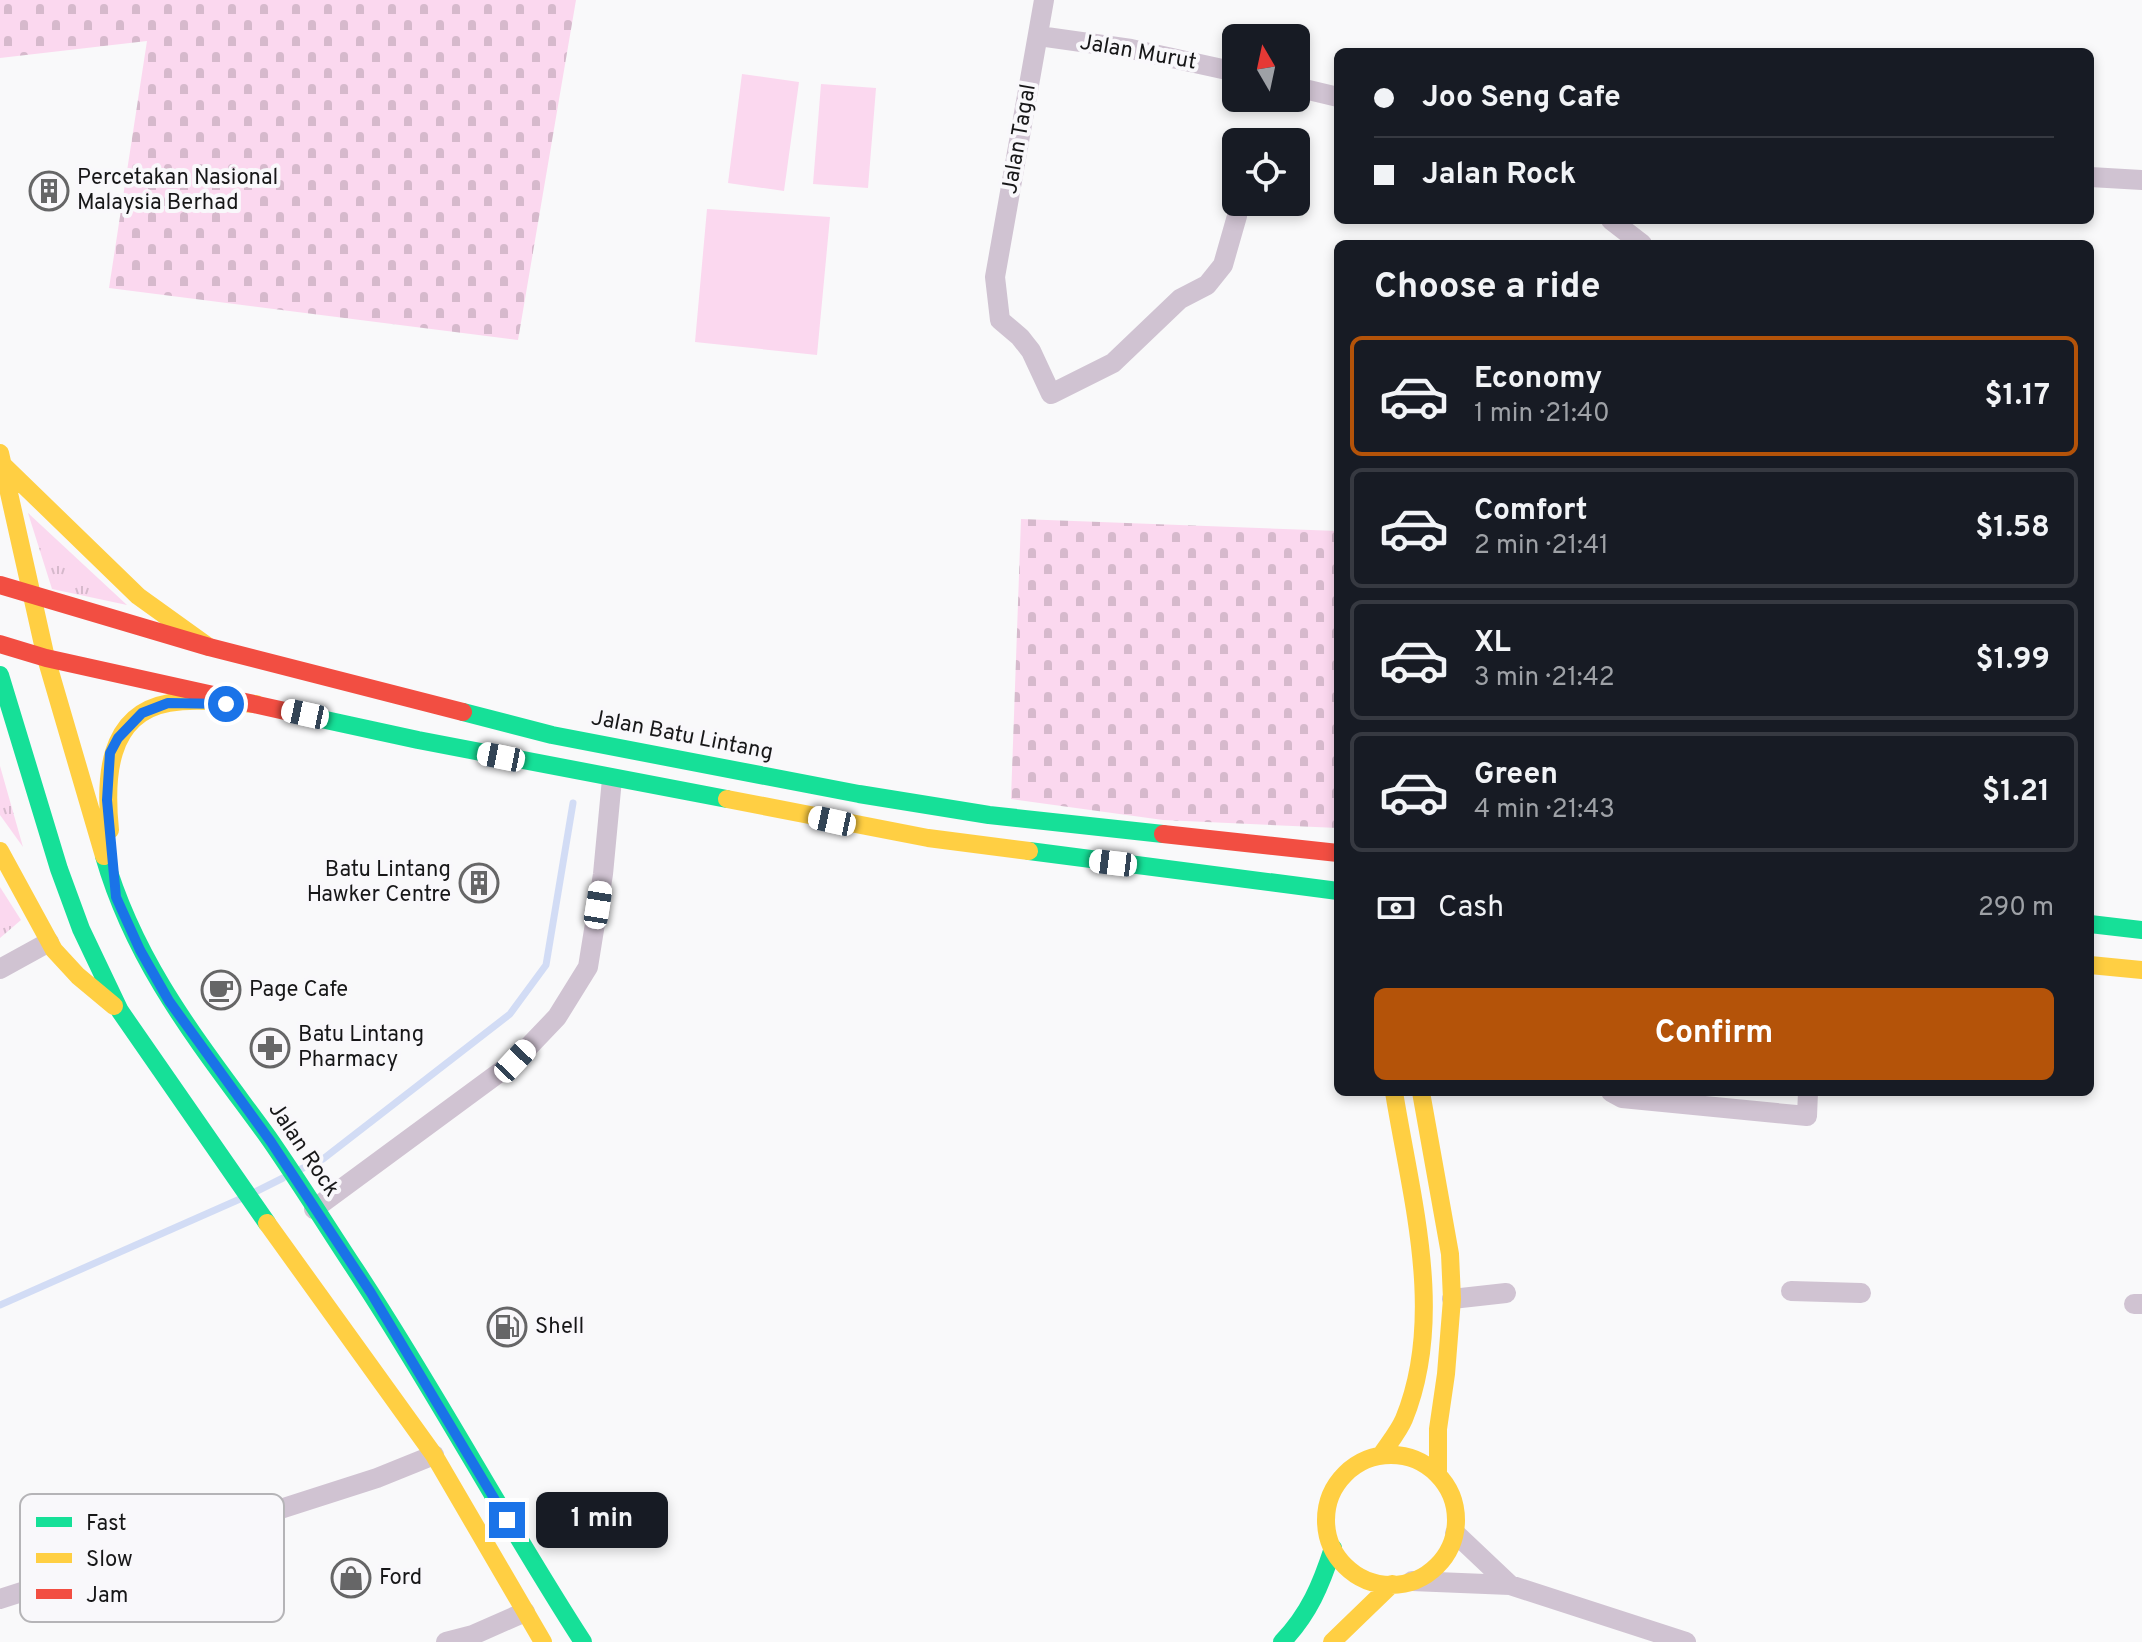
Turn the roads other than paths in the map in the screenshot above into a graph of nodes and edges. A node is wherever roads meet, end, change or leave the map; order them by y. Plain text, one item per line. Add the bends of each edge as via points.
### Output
1 (1044, 0) edge
2 (1039, 36) junction
3 (1222, 69) edge
4 (1310, 90) edge
5 (1334, 96) edge
6 (2094, 177) edge
7 (2142, 180) edge
8 (1237, 216) dead end
9 (1616, 224) edge
10 (1637, 240) edge
11 (1, 459) edge
12 (0, 585) edge
13 (32, 595) junction
14 (0, 644) edge
15 (209, 647) junction
16 (46, 658) junction
17 (0, 675) edge
18 (256, 704) junction
19 (612, 779) junction
20 (0, 851) edge
21 (1334, 853) edge
22 (1330, 890) edge
23 (116, 897) junction
24 (2094, 924) edge
25 (2142, 930) edge
26 (49, 942) junction
27 (2094, 965) edge
28 (0, 969) edge
29 (2142, 970) edge
30 (120, 1011) junction
31 (1395, 1096) edge
32 (1422, 1096) edge
33 (1618, 1096) edge
34 (1808, 1096) edge
35 (309, 1202) junction
36 (1791, 1291) dead end
37 (1506, 1293) dead end
38 (1861, 1293) dead end
39 (1452, 1299) junction
40 (434, 1455) junction
41 (1381, 1455) junction
42 (1438, 1474) junction
43 (284, 1508) edge
44 (1455, 1533) junction
45 (1333, 1548) junction
46 (1402, 1583) junction
47 (1510, 1585) junction
48 (20, 1593) edge
49 (0, 1599) edge
50 (525, 1612) junction
51 (446, 1642) edge
52 (543, 1642) edge
53 (583, 1642) edge
54 (1282, 1642) edge
55 (1332, 1642) edge
56 (1686, 1642) edge

1 - 2 street, Jalan Tagal
2 - 3 street, Jalan Murut
2 - 8 street, Jalan Tagal via 995,277 1000,320 1031,351 1051,394 1113,363 1180,299 1207,285 1223,265
4 - 5 street
6 - 7 street
9 - 10 street
11 - 13 main road, Jalan Rock
11 - 15 main road via 138,596
12 - 13 main road, Jalan Batu Lintang
13 - 15 main road, Jalan Batu Lintang
13 - 16 main road, Jalan Rock
14 - 16 main road
15 - 21 main road, Jalan Batu Lintang via 552,735 859,794 989,815
16 - 18 main road
16 - 23 main road, Jalan Rock
17 - 30 main road via 76,917
18 - 19 main road
18 - 23 main road via 168,703 142,713 118,738 110,753 107,800
19 - 22 main road via 928,838
19 - 35 street via 588,967 557,1017 515,1061
20 - 26 main road
23 - 35 main road, Jalan Rock via 169,1001
24 - 25 main road
26 - 28 street
26 - 30 main road via 82,983
27 - 29 main road
30 - 40 main road
31 - 41 main road via 1421,1255 1423,1313 1419,1371 1403,1421
32 - 39 main road via 1450,1254
33 - 34 street via 1807,1116
35 - 53 main road, Jalan Rock via 371,1293
36 - 38 street
37 - 39 street
39 - 42 main road
40 - 43 street
40 - 50 main road
41 - 42 main road via 1412,1458
41 - 45 main road via 1341,1477 1330,1497 1326,1520
42 - 44 main road via 1450,1491
44 - 46 main road via 1447,1554 1432,1571
44 - 47 street
45 - 46 main road via 1360,1577
45 - 54 main road via 1317,1600
46 - 47 street
46 - 55 main road
47 - 56 street
48 - 49 street
50 - 51 street
50 - 52 main road

